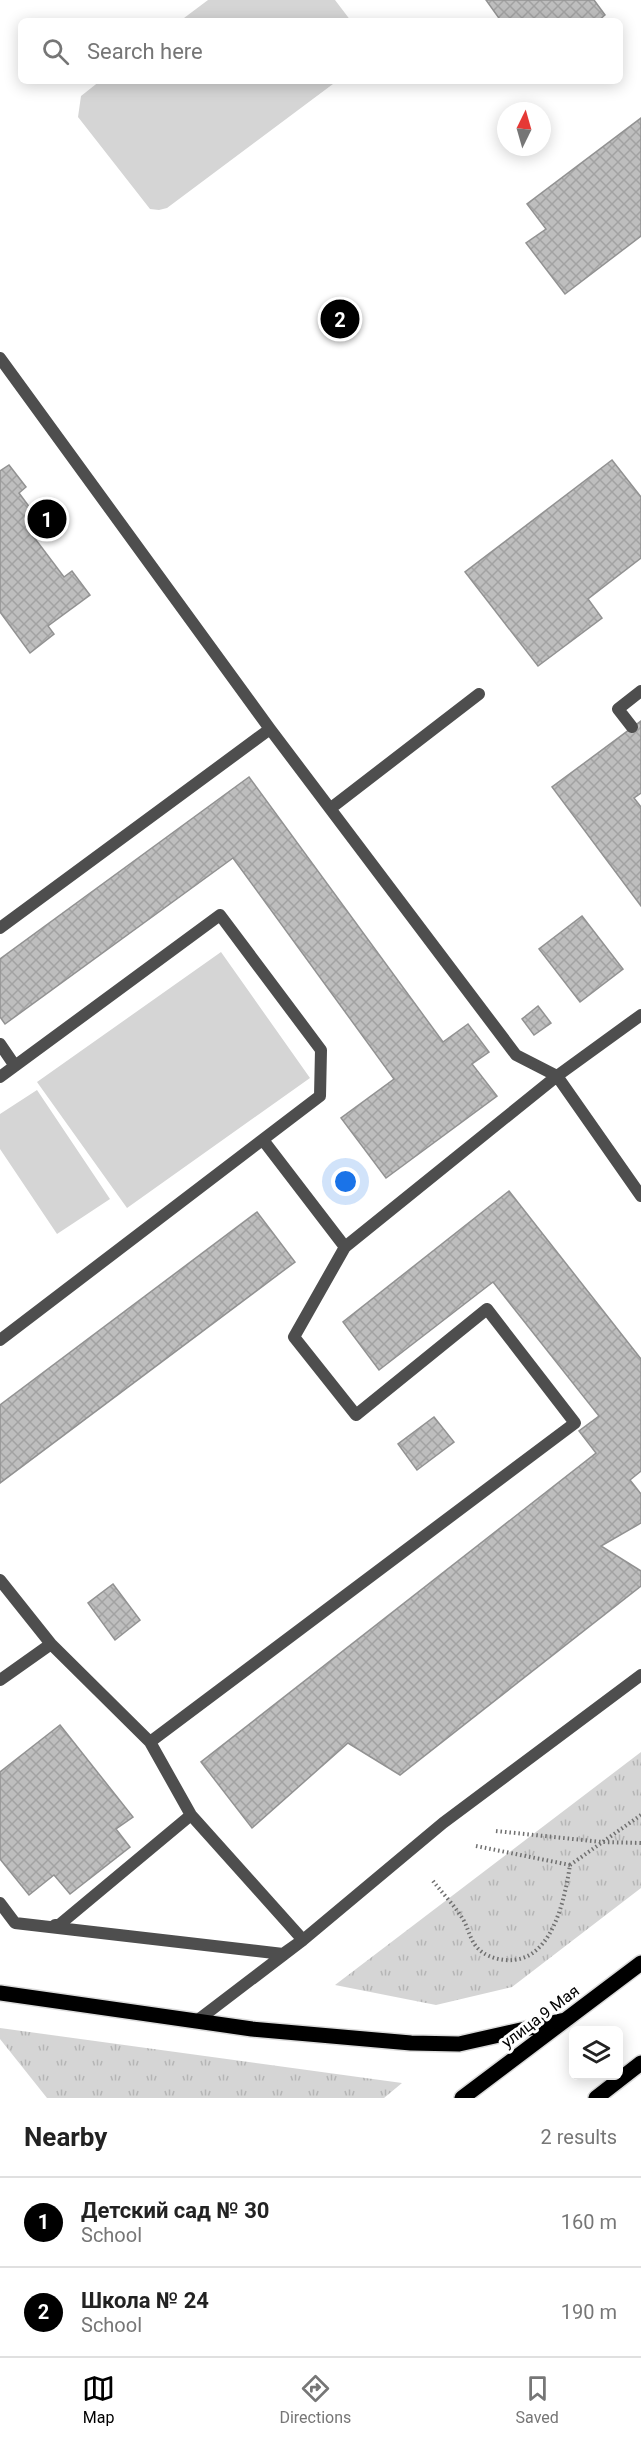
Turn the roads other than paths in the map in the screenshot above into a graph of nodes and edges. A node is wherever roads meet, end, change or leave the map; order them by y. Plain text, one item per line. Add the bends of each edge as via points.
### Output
1 (0, 358) edge
2 (641, 691) edge
3 (479, 694) dead end
4 (632, 727) dead end
5 (270, 729) junction
6 (331, 808) junction
7 (0, 928) edge
8 (641, 1015) edge
9 (0, 1044) edge
10 (15, 1066) junction
11 (556, 1076) junction
12 (0, 1077) edge
13 (263, 1140) junction
14 (641, 1196) edge
15 (345, 1247) junction
16 (0, 1340) edge
17 (0, 1580) edge
18 (51, 1644) junction
19 (641, 1675) edge
20 (0, 1680) edge
21 (150, 1742) junction
22 (191, 1815) junction
23 (0, 1903) edge
24 (49, 1925) junction
25 (303, 1940) junction
26 (283, 1954) junction
27 (641, 1963) edge
28 (0, 1993) edge
29 (198, 2020) junction
30 (565, 2020) junction
31 (641, 2063) edge
32 (462, 2098) edge
33 (596, 2098) edge

1 - 5 lane
2 - 4 lane via 618,709
3 - 6 lane
5 - 6 lane
5 - 7 lane
6 - 11 lane via 516,1056
8 - 11 lane
9 - 10 lane
10 - 12 lane
10 - 13 lane via 220,915 321,1050 320,1096
11 - 14 lane
11 - 15 lane
13 - 15 lane
13 - 16 lane
15 - 21 lane via 294,1337 356,1415 487,1309 575,1423
17 - 18 lane
18 - 20 lane
18 - 21 lane
19 - 25 lane via 443,1823
21 - 22 lane
22 - 24 lane via 59,1925
22 - 25 lane
23 - 24 lane via 15,1923
24 - 26 lane
25 - 26 lane
26 - 29 lane
27 - 30 main road, улица 9 Мая
28 - 29 main road
29 - 30 main road via 359,2039 459,2044
30 - 32 main road, улица 9 Мая
31 - 33 main road

